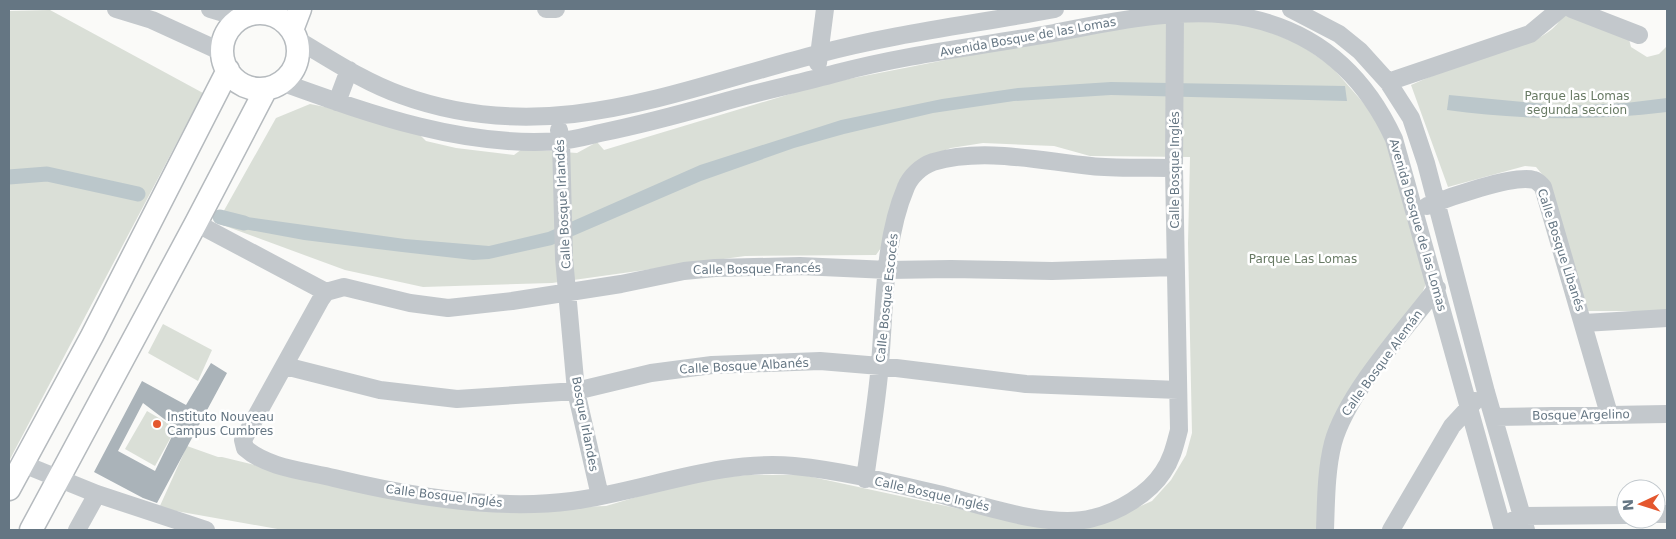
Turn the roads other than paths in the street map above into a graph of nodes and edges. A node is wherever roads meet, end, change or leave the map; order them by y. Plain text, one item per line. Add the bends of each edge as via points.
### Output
1 (116, 9) edge
2 (210, 9) edge
3 (300, 9) edge
4 (546, 9) edge
5 (556, 9) edge
6 (825, 9) edge
7 (1055, 9) edge
8 (1291, 9) edge
9 (1560, 9) edge
10 (1572, 9) edge
11 (1176, 12) edge
12 (250, 13) edge
13 (932, 32) junction
14 (294, 35) junction
15 (1639, 35) dead end
16 (818, 54) junction
17 (932, 54) junction
18 (225, 61) junction
19 (349, 70) junction
20 (817, 78) junction
21 (1388, 82) junction
22 (274, 85) junction
23 (337, 102) junction
24 (555, 117) junction
25 (562, 141) junction
26 (1174, 168) junction
27 (1437, 202) junction
28 (1415, 211) junction
29 (196, 223) junction
30 (1175, 267) junction
31 (888, 270) junction
32 (1437, 288) junction
33 (326, 292) junction
34 (568, 292) junction
35 (1667, 318) edge
36 (1584, 323) junction
37 (92, 336) junction
38 (125, 354) junction
39 (285, 366) junction
40 (880, 366) junction
41 (1178, 390) junction
42 (576, 391) junction
43 (1486, 392) junction
44 (1467, 407) junction
45 (1609, 414) junction
46 (1667, 414) edge
47 (1495, 417) junction
48 (23, 464) junction
49 (58, 479) junction
50 (865, 479) junction
51 (9, 489) edge
52 (97, 494) junction
53 (600, 496) junction
54 (1616, 516) edge
55 (1524, 523) edge
56 (182, 527) edge
57 (1501, 529) edge
58 (31, 530) edge
59 (77, 530) edge
60 (206, 530) edge
61 (1325, 530) edge
62 (1391, 530) edge

1 - 18 street via 152,20
2 - 12 street
3 - 14 main road
4 - 5 street
6 - 16 street
7 - 13 street, Avenida Bosque de las Lomas
8 - 21 street, Avenida Bosque de las Lomas via 1339,34
9 - 21 street via 1530,34
10 - 15 street
11 - 17 street, Avenida Bosque de las Lomas
11 - 26 street, Calle Bosque Inglés
11 - 28 street, Avenida Bosque de las Lomas via 1222,14 1275,25 1315,44 1338,60 1355,76 1383,114 1394,139
12 - 14 main road via 278,17
12 - 18 main road via 230,27 224,39
13 - 16 street, Avenida Bosque de las Lomas via 886,38
13 - 17 street
14 - 19 street, Avenida Bosque de las Lomas
14 - 22 main road via 298,51 296,63 290,74
16 - 20 street
16 - 24 street, Avenida Bosque de las Lomas via 661,98
17 - 20 street, Avenida Bosque de las Lomas
18 - 22 main road via 240,83 250,87
18 - 37 main road
19 - 23 street
19 - 24 street, Avenida Bosque de las Lomas via 402,96 472,113
20 - 25 street, Avenida Bosque de las Lomas via 643,124
21 - 27 street, Avenida Bosque de las Lomas via 1411,118
22 - 23 street, Avenida Bosque de las Lomas
22 - 29 main road
23 - 25 street, Avenida Bosque de las Lomas via 439,132 513,142
24 - 25 street, Calle Bosque Irlandés
25 - 34 street, Calle Bosque Irlandés via 564,258
26 - 30 street, Calle Bosque Inglés
26 - 31 street, Calle Bosque Escocés via 1091,166 1047,159 984,156 931,163 918,171 906,185 895,224
27 - 28 street, Calle Bosque Libanés
27 - 36 street, Calle Bosque Libanés via 1523,179 1539,183
27 - 43 street, Avenida Bosque de las Lomas
28 - 32 street, Avenida Bosque de las Lomas
29 - 33 street
29 - 38 main road
30 - 31 street, Calle Bosque Francés via 1052,271
30 - 41 street, Calle Bosque Inglés
31 - 34 street, Calle Bosque Francés via 800,266 715,268
31 - 40 street, Calle Bosque Escocés
32 - 44 street, Avenida Bosque de las Lomas
32 - 61 street, Calle Bosque Alemán via 1396,339 1342,417 1333,444
33 - 34 street, Calle Bosque Francés via 344,287 410,303 448,308
33 - 39 street
34 - 42 street, Bosque Irlandes
35 - 36 street
36 - 45 street, Calle Bosque Libanés
37 - 38 main road
37 - 48 main road
38 - 49 main road
39 - 42 street, Calle Bosque Albanés via 380,390 432,397 457,399
39 - 53 street, Calle Bosque Inglés via 244,440 245,448 262,460 381,489 496,504 571,501
40 - 41 street, Calle Bosque Albanés via 1026,384
40 - 42 street, Calle Bosque Albanés via 820,361 712,365 651,373
40 - 50 street, Calle Bosque Escocés
41 - 50 street, Calle Bosque Inglés via 1179,430 1162,474 1139,496 1093,518 1066,521 1008,512
42 - 53 street, Bosque Irlandes
43 - 44 street
43 - 47 street, Avenida Bosque de las Lomas
44 - 57 street, Avenida Bosque de las Lomas
44 - 62 street via 1452,426
45 - 46 street, Bosque Argelino
45 - 47 street, Bosque Argelino
47 - 55 street, Avenida Bosque de las Lomas
48 - 49 street
48 - 51 main road
49 - 52 street
49 - 58 main road
50 - 53 street, Calle Bosque Inglés via 792,466 759,466 693,475
52 - 56 street
52 - 59 street
54 - 55 street
55 - 57 street
56 - 60 street

